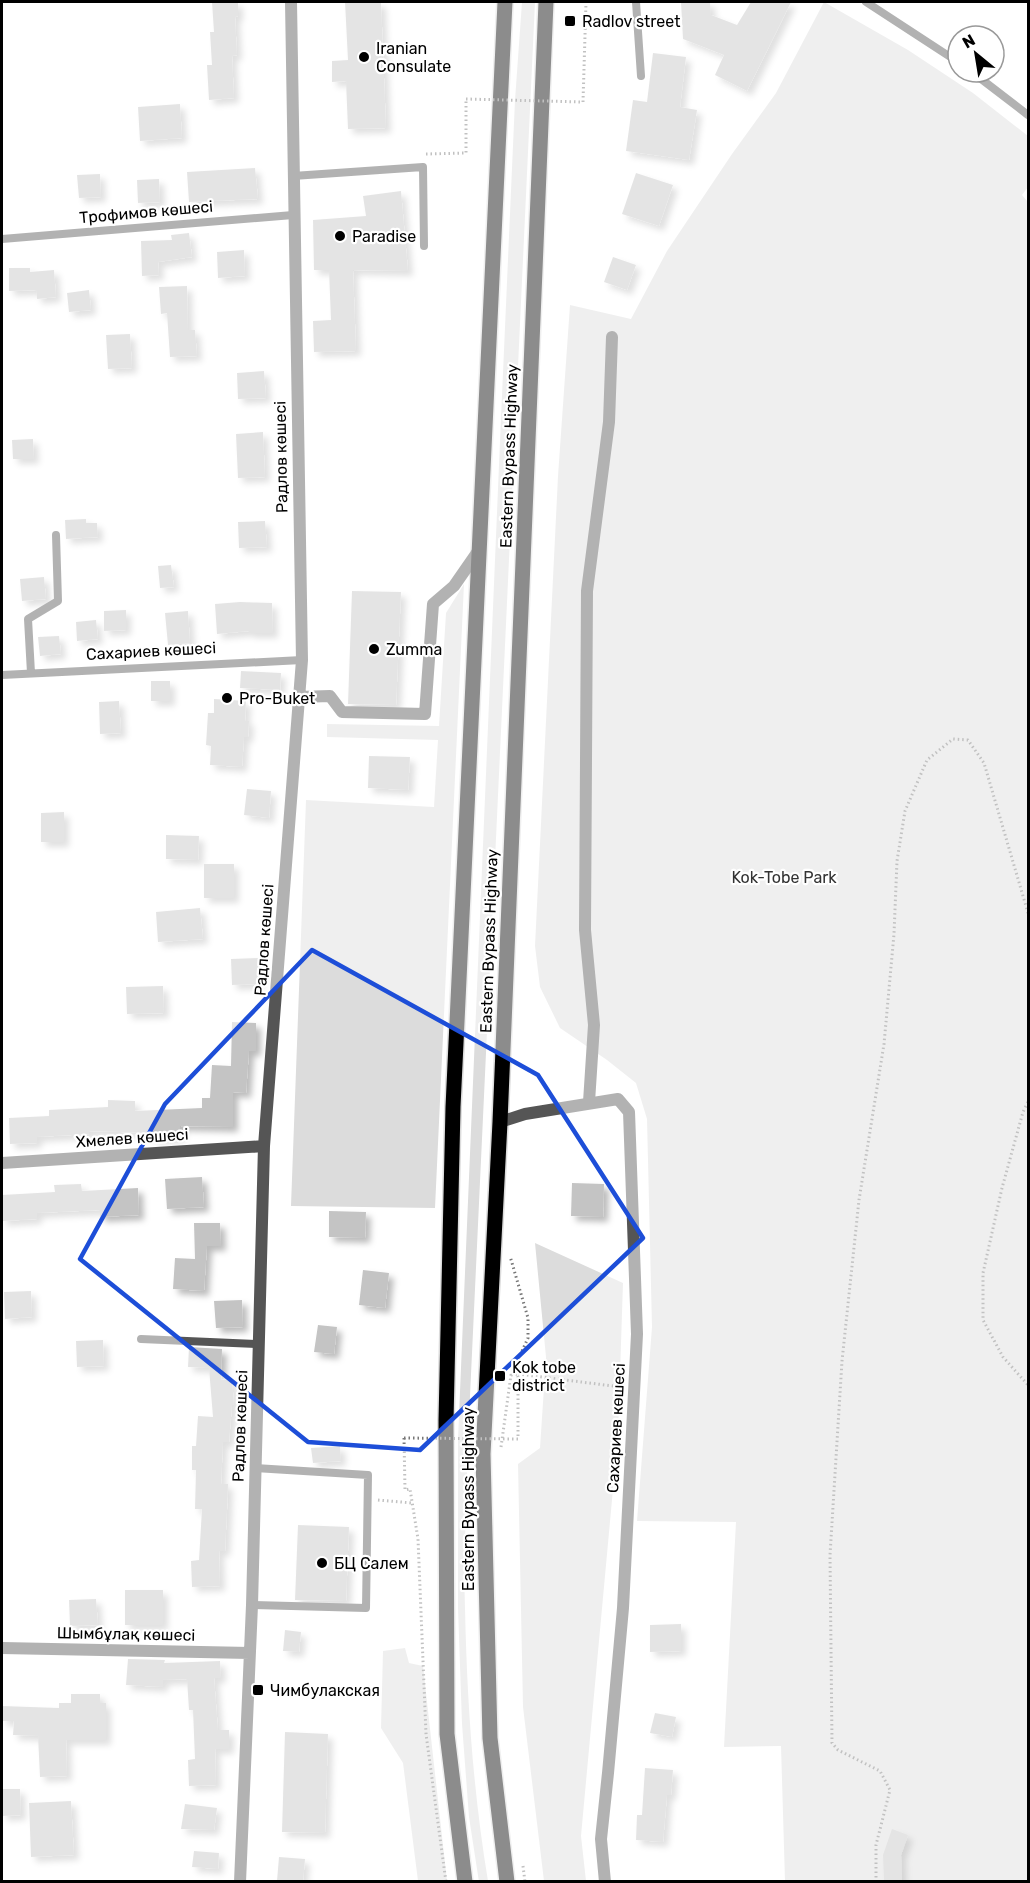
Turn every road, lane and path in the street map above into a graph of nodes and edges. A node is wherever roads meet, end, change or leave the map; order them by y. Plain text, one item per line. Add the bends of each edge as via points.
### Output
1 (291, 2) edge
2 (506, 2) edge
3 (546, 2) edge
4 (586, 2) edge
5 (636, 2) edge
6 (866, 2) edge
7 (946, 54) edge
8 (641, 76) dead end
9 (988, 84) edge
10 (1029, 115) edge
11 (423, 166) junction
12 (293, 176) junction
13 (293, 215) junction
14 (2, 239) edge
15 (424, 246) dead end
16 (612, 337) dead end
17 (56, 535) dead end
18 (479, 550) junction
19 (302, 660) junction
20 (31, 673) junction
21 (2, 675) edge
22 (299, 697) junction
23 (1029, 914) edge
24 (589, 1102) junction
25 (1029, 1102) edge
26 (500, 1122) junction
27 (264, 1146) junction
28 (2, 1163) edge
29 (510, 1245) dead end
30 (141, 1339) dead end
31 (258, 1344) junction
32 (518, 1374) junction
33 (512, 1375) junction
34 (1029, 1385) edge
35 (635, 1389) junction
36 (500, 1453) dead end
37 (255, 1468) junction
38 (368, 1499) junction
39 (412, 1503) junction
40 (252, 1605) junction
41 (2, 1648) edge
42 (249, 1653) junction
43 (522, 1859) dead end
44 (240, 1881) edge
45 (446, 1881) edge
46 (465, 1881) edge
47 (507, 1881) edge
48 (525, 1881) edge
49 (605, 1881) edge
50 (876, 1881) edge

1 - 12 street, Радлов көшесі
2 - 18 main road, Eastern Bypass Highway
3 - 26 main road, Eastern Bypass Highway
4 - 11 path, bridge via 583,102 466,99 466,153 423,154
5 - 8 lane
6 - 7 lane
9 - 10 lane
11 - 12 lane
11 - 15 lane
12 - 13 street, Радлов көшесі
13 - 14 lane, Трофимов көшесі
13 - 19 street, Радлов көшесі
16 - 24 street via 609,422 587,591 585,930 594,1025
17 - 20 lane via 58,601 28,619
18 - 22 street via 454,586 433,604 424,714 342,712 330,696
18 - 46 main road, Eastern Bypass Highway via 453,1107 445,1448 447,1734
19 - 20 lane, Сахариев көшесі
19 - 22 street, Радлов көшесі
20 - 21 lane, Сахариев көшесі
22 - 27 street, Радлов көшесі
23 - 50 path via 984,763 968,740 953,739 927,760 905,811 897,861 884,1044 859,1200 841,1372 830,1555 832,1743 838,1750 880,1771 890,1790 876,1845
24 - 26 street, Сахариев көшесі
24 - 35 street, Сахариев көшесі via 618,1098 629,1112 637,1334
25 - 34 path via 1002,1188 983,1273 983,1320 1003,1357
26 - 47 main road, Eastern Bypass Highway via 483,1454 490,1738
27 - 28 street, Хмелев көшесі
27 - 31 street, Радлов көшесі
29 - 33 path via 528,1318 528,1338
30 - 31 lane
31 - 37 street, Радлов көшесі
32 - 33 path
32 - 35 path
32 - 39 path, bridge via 518,1439 404,1438 405,1490 410,1489
33 - 36 path
35 - 49 street, Сахариев көшесі via 623,1608 601,1839
37 - 38 lane via 368,1475
37 - 40 street, Радлов көшесі
38 - 39 path
38 - 40 lane via 366,1608
39 - 45 path via 418,1539 426,1734
40 - 42 street, Радлов көшесі
41 - 42 street, Шымбұлақ көшесі
42 - 44 street, Радлов көшесі
43 - 48 path

